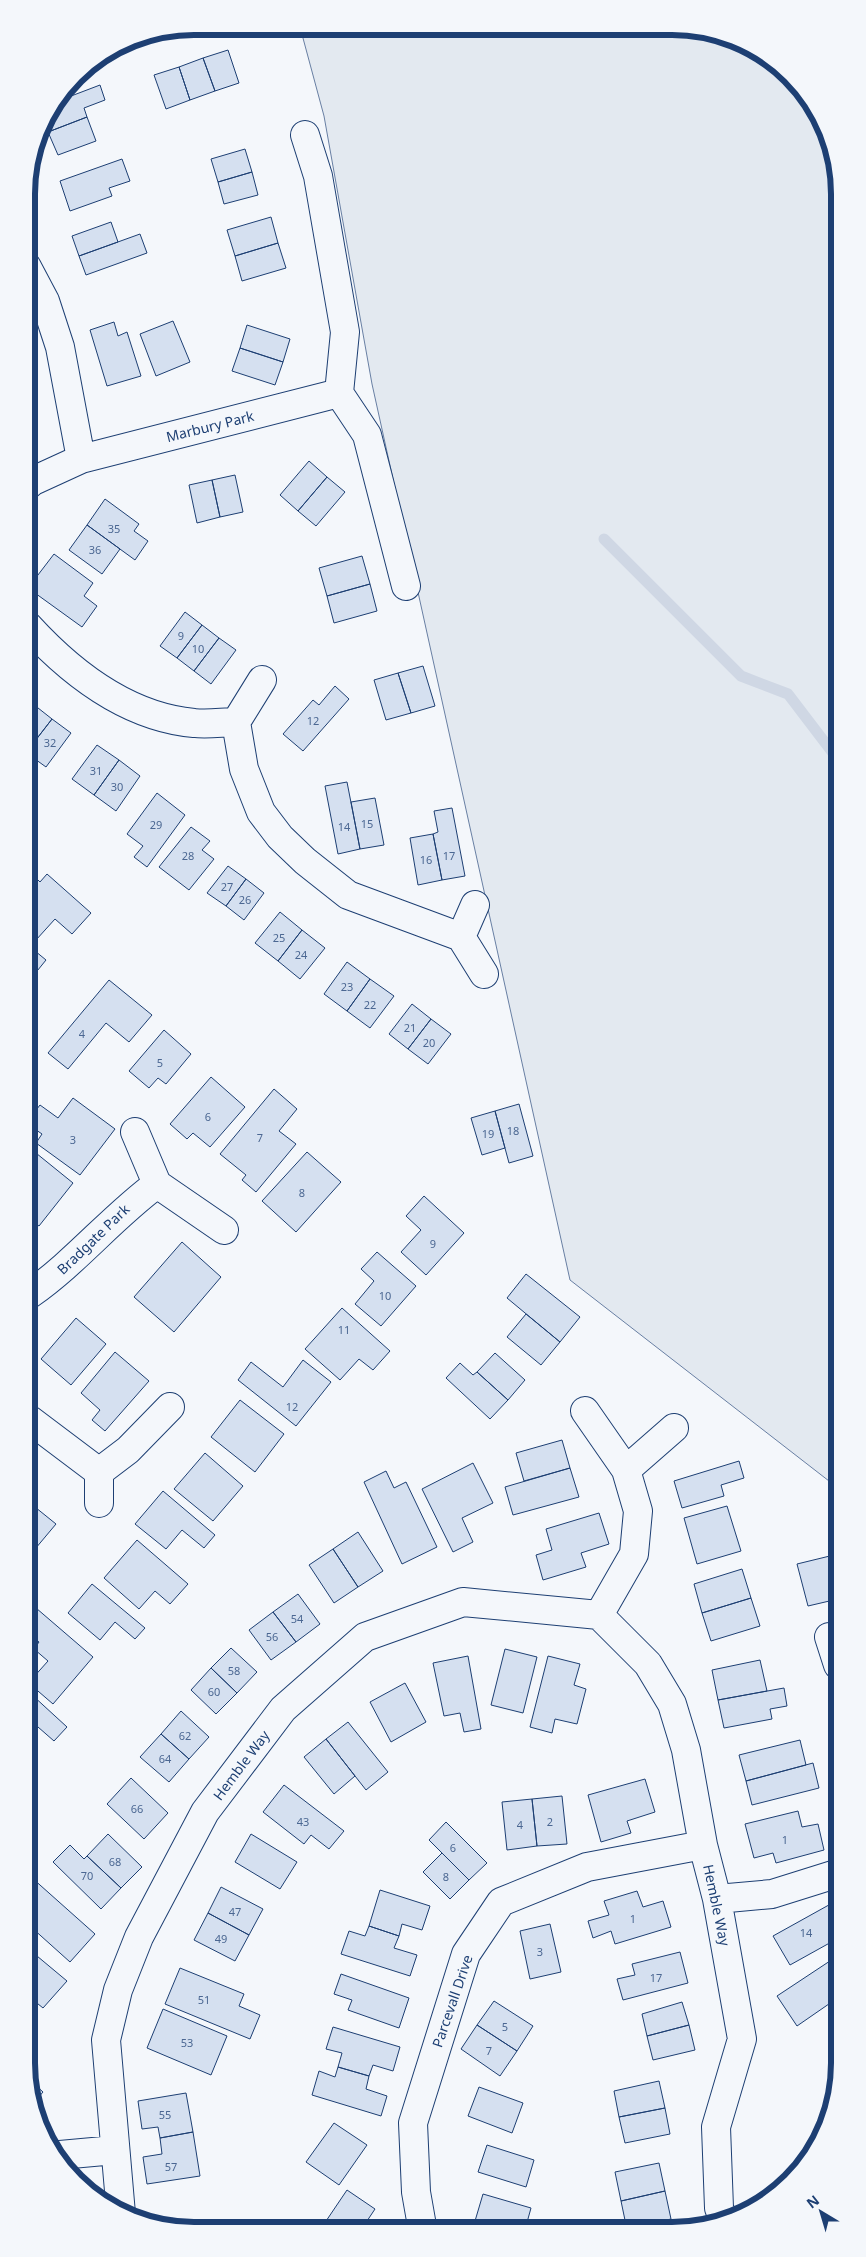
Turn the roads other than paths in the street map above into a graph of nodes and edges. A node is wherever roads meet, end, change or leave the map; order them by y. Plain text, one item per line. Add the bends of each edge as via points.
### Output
1 (305, 135) dead end
2 (35, 282) edge
3 (339, 393) junction
4 (81, 459) junction
5 (35, 480) edge
6 (406, 586) dead end
7 (35, 634) edge
8 (262, 680) dead end
9 (236, 722) junction
10 (475, 905) dead end
11 (461, 937) junction
12 (484, 974) dead end
13 (136, 1132) dead end
14 (157, 1184) junction
15 (224, 1230) dead end
16 (35, 1290) edge
17 (170, 1407) dead end
18 (585, 1411) dead end
19 (35, 1424) edge
20 (674, 1428) dead end
21 (626, 1470) junction
22 (99, 1472) junction
23 (99, 1503) dead end
24 (599, 1614) junction
25 (829, 1637) dead end
26 (831, 1643) edge
27 (703, 1845) junction
28 (831, 1876) edge
29 (717, 1899) junction
30 (115, 2150) junction
31 (64, 2154) edge
32 (120, 2204) edge
33 (721, 2214) edge
34 (421, 2222) edge

1 - 3 street via 318,176 345,332
2 - 4 street via 45,301 60,347
3 - 4 street, Marbury Park
3 - 6 street via 367,435
4 - 5 street, Marbury Park
7 - 9 street via 86,680 140,711 194,723
8 - 9 street
9 - 11 street via 244,769 261,812 280,837 305,861 348,895
10 - 11 street
11 - 12 street
13 - 14 street
14 - 15 street
14 - 16 street, Bradgate Park via 132,1202 57,1275
17 - 22 street via 128,1450
18 - 21 street
19 - 22 street
20 - 21 street
21 - 24 street via 638,1511 634,1554
22 - 23 street
24 - 27 street, Hemble Way via 648,1664 672,1704 686,1750
24 - 30 street, Hemble Way via 462,1602 365,1638 283,1709 204,1812 140,1937 118,1990 106,2040
25 - 26 street
27 - 29 street, Hemble Way
27 - 34 street, Parcevall Drive via 587,1866 501,1902 466,1954 412,2124
28 - 29 street via 772,1894
29 - 33 street, Hemble Way via 742,2039 716,2127
30 - 31 street
30 - 32 street, Hemble Way

